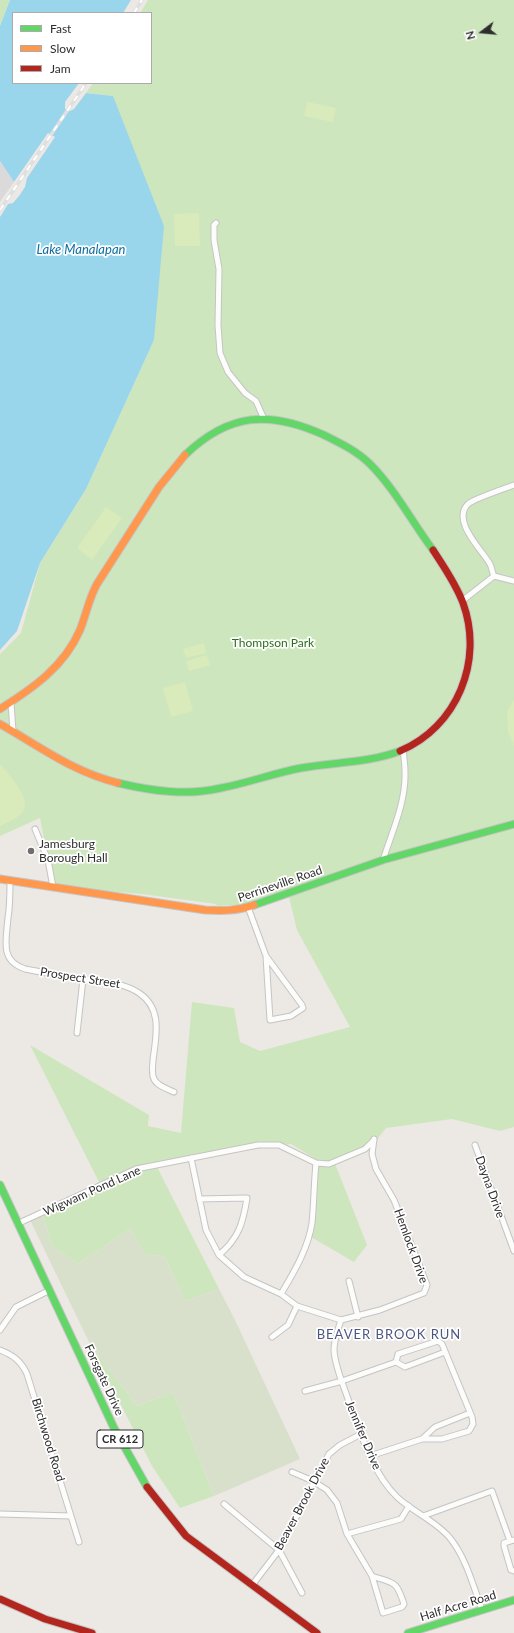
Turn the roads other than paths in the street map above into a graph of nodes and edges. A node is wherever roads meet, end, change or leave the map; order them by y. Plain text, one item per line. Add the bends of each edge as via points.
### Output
1 (216, 223) dead end
2 (264, 419) junction
3 (514, 484) edge
4 (494, 576) junction
5 (514, 581) edge
6 (462, 601) junction
7 (11, 703) junction
8 (0, 709) edge
9 (0, 724) edge
10 (13, 731) junction
11 (403, 750) junction
12 (514, 824) edge
13 (35, 829) dead end
14 (383, 860) junction
15 (0, 879) edge
16 (10, 881) junction
17 (53, 887) junction
18 (248, 908) junction
19 (266, 956) junction
20 (84, 979) junction
21 (77, 1033) dead end
22 (174, 1092) dead end
23 (475, 1145) dead end
24 (191, 1158) junction
25 (316, 1163) junction
26 (0, 1185) edge
27 (200, 1199) junction
28 (18, 1224) junction
29 (514, 1251) edge
30 (219, 1256) junction
31 (349, 1281) dead end
32 (50, 1290) junction
33 (281, 1294) junction
34 (297, 1306) junction
35 (358, 1317) junction
36 (341, 1320) junction
37 (0, 1330) edge
38 (272, 1337) dead end
39 (0, 1350) edge
40 (445, 1352) junction
41 (396, 1362) junction
42 (342, 1381) junction
43 (305, 1391) dead end
44 (470, 1413) junction
45 (361, 1434) junction
46 (422, 1439) junction
47 (370, 1456) junction
48 (292, 1472) dead end
49 (314, 1481) junction
50 (224, 1504) dead end
51 (409, 1506) junction
52 (0, 1514) edge
53 (71, 1516) junction
54 (423, 1516) junction
55 (347, 1534) junction
56 (512, 1541) edge
57 (79, 1542) dead end
58 (279, 1550) junction
59 (514, 1571) edge
60 (372, 1576) junction
61 (253, 1584) junction
62 (302, 1593) dead end
63 (0, 1599) edge
64 (514, 1600) edge
65 (482, 1610) junction
66 (92, 1633) edge
67 (317, 1633) edge
68 (408, 1633) edge

1 - 2 street via 214,240 219,269 220,353 228,372 245,393 256,401
2 - 6 street via 300,426 346,446 368,462 386,483 421,534
2 - 7 street via 232,424 205,436 184,455 162,483 92,593 83,625 65,656 57,667
3 - 4 street via 468,503 463,511 468,533 490,564
4 - 5 street
4 - 6 street
6 - 11 street via 468,619 470,639 469,659 461,694 439,726
7 - 8 street
7 - 10 street
9 - 10 street
10 - 11 street via 77,768 102,778 165,793 213,790 274,773 359,761
11 - 14 street via 404,789
12 - 14 street, Perrineville Road
13 - 17 street via 48,860
14 - 18 street, Perrineville Road
15 - 16 street, Perrineville Road
16 - 17 street, Perrineville Road
16 - 20 street, Prospect Street via 4,950 9,960 17,967
17 - 18 street, Perrineville Road via 205,910 227,911
18 - 19 street
19 - 19 street via 270,1020 291,1016 303,1008 302,1005
20 - 21 street
20 - 22 street, Prospect Street via 119,984 138,992 152,1006 157,1027 152,1070 154,1078 161,1086
23 - 29 street, Dayna Drive
24 - 25 street, Wigwam Pond Lane via 258,1145 279,1145
24 - 27 street, Hemlock Drive
24 - 28 street, Wigwam Pond Lane via 136,1169
25 - 33 street via 312,1224 297,1268
25 - 35 street, Hemlock Drive via 329,1164 365,1150 374,1139 372,1154 376,1169 394,1200 427,1285 424,1293
26 - 28 street, Forsgate Drive / CR 612
27 - 30 street, Hemlock Drive via 206,1230
27 - 30 street via 247,1198 244,1218 238,1233
28 - 32 street, Forsgate Drive / CR 612
30 - 33 street, Hemlock Drive via 244,1277
31 - 35 street
32 - 37 street via 16,1307
32 - 61 street, Forsgate Drive / CR 612 via 114,1428 147,1487 186,1536
33 - 34 street, Hemlock Drive
34 - 36 street, Hemlock Drive
34 - 38 street via 288,1325
35 - 36 street, Hemlock Drive
36 - 42 street, Jennifer Drive via 334,1350
39 - 53 street, Birchwood Road via 11,1354 21,1363 27,1374
40 - 41 street via 405,1367
40 - 41 street via 438,1340 398,1354
40 - 44 street
41 - 42 street
42 - 43 street
42 - 45 street, Jennifer Drive
44 - 46 street via 435,1427
44 - 46 street via 473,1424 469,1431 442,1439
45 - 47 street, Jennifer Drive
45 - 49 street, Beaver Brook Drive via 329,1454
46 - 47 street
47 - 51 street, Jennifer Drive via 383,1480 396,1496
48 - 49 street
49 - 55 street via 327,1490 337,1503
49 - 58 street, Beaver Brook Drive
50 - 58 street
51 - 54 street, Jennifer Drive
51 - 55 street via 401,1518
52 - 53 street
53 - 57 street, Birchwood Road
54 - 56 street via 492,1491
54 - 65 street, Jennifer Drive via 449,1536 459,1552
55 - 60 street
56 - 59 street via 504,1543 504,1546 511,1570
58 - 61 street, Beaver Brook Drive
58 - 62 street
60 - 60 street via 383,1612 402,1607 404,1604 398,1587
61 - 67 street, Forsgate Drive / CR 612
63 - 66 street via 37,1616
64 - 65 street, Half Acre Road
65 - 68 street, Half Acre Road

